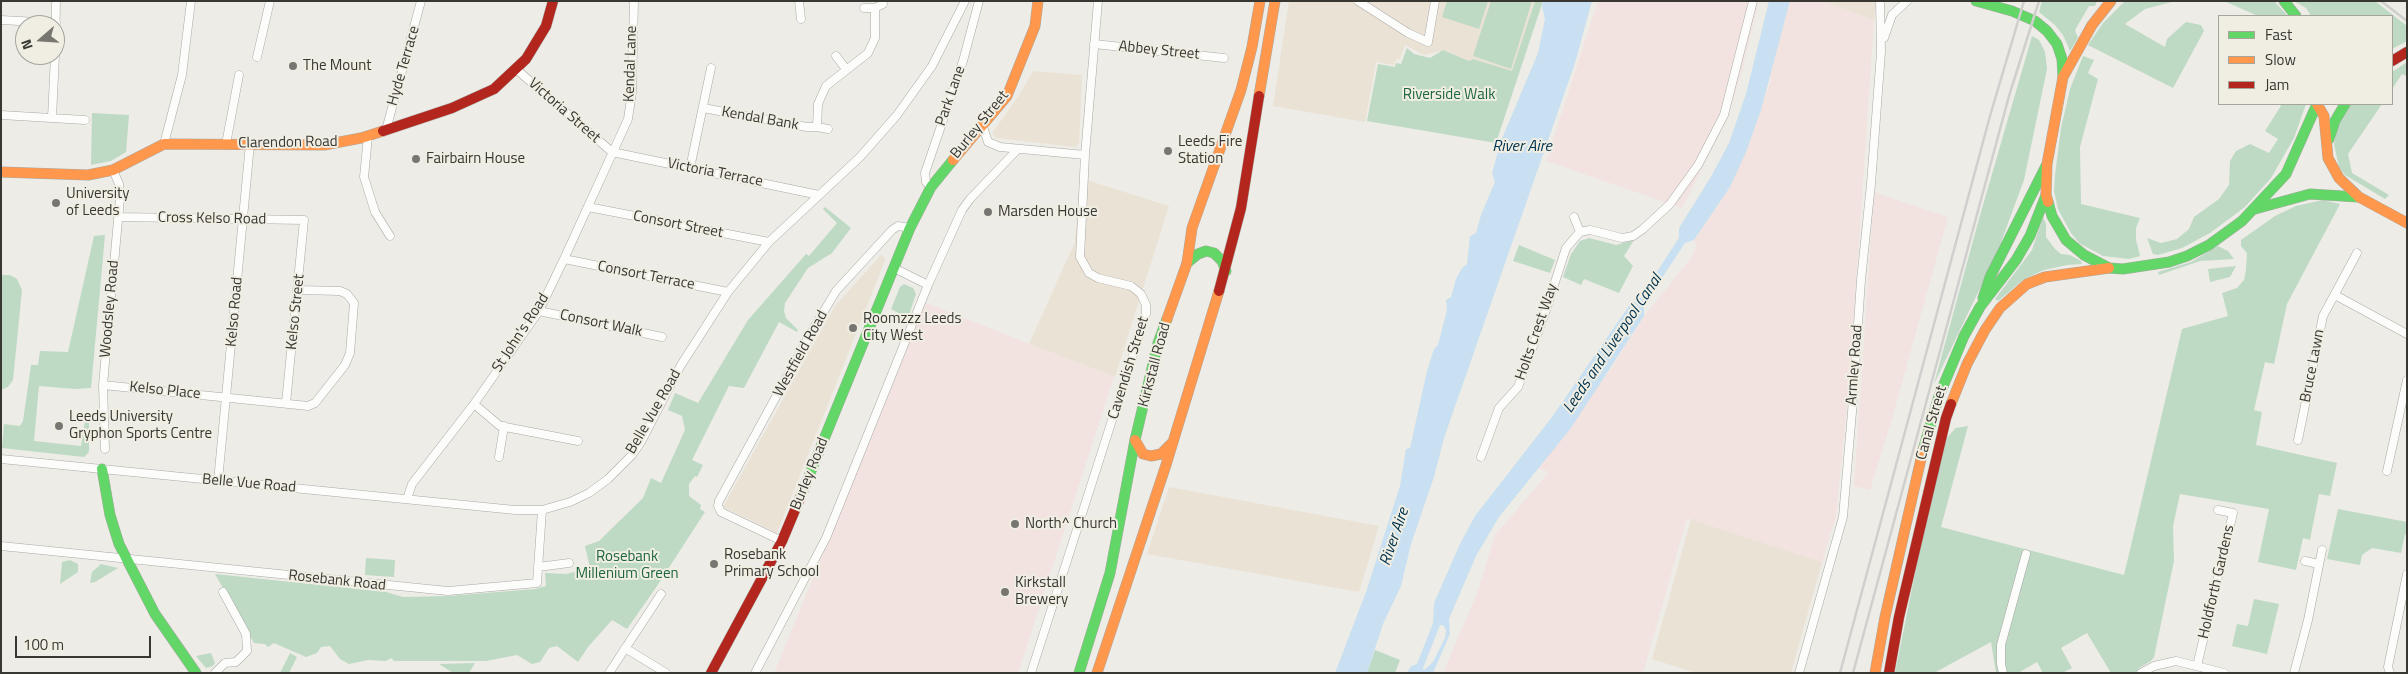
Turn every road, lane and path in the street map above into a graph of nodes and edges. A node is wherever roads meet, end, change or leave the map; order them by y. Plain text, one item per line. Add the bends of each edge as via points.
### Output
1 (56, 1) edge
2 (191, 1) edge
3 (270, 1) edge
4 (422, 1) edge
5 (553, 1) edge
6 (634, 1) edge
7 (799, 1) edge
8 (965, 1) edge
9 (979, 1) edge
10 (1038, 1) edge
11 (1098, 1) edge
12 (1260, 1) edge
13 (1275, 1) edge
14 (1358, 1) edge
15 (1435, 1) edge
16 (1753, 1) edge
17 (1976, 1) edge
18 (2111, 1) edge
19 (2284, 1) edge
20 (1880, 2) edge
21 (1905, 2) edge
22 (883, 4) dead end
23 (864, 8) dead end
24 (875, 8) junction
25 (56, 15) edge
26 (2295, 15) edge
27 (801, 19) dead end
28 (1, 20) edge
29 (15, 21) edge
30 (1094, 44) junction
31 (1880, 52) junction
32 (2407, 52) edge
33 (836, 56) dead end
34 (257, 57) dead end
35 (1224, 58) dead end
36 (2393, 60) edge
37 (54, 65) edge
38 (711, 68) dead end
39 (516, 69) junction
40 (846, 69) junction
41 (239, 75) dead end
42 (2063, 77) junction
43 (2317, 105) edge
44 (2318, 105) edge
45 (2344, 105) edge
46 (703, 108) junction
47 (1, 116) edge
48 (52, 118) junction
49 (85, 120) dead end
50 (817, 127) junction
51 (983, 127) junction
52 (828, 129) dead end
53 (386, 130) junction
54 (368, 136) junction
55 (164, 144) junction
56 (226, 144) junction
57 (250, 144) junction
58 (2327, 145) junction
59 (1018, 149) junction
60 (612, 152) junction
61 (1085, 156) junction
62 (2047, 164) junction
63 (690, 168) junction
64 (113, 170) junction
65 (1, 172) edge
66 (931, 187) junction
67 (819, 195) junction
68 (2046, 195) junction
69 (2359, 197) junction
70 (588, 207) junction
71 (2256, 209) junction
72 (119, 217) junction
73 (1574, 218) dead end
74 (244, 219) junction
75 (304, 220) joint
76 (2407, 223) edge
77 (910, 228) junction
78 (1580, 232) junction
79 (390, 236) dead end
80 (769, 242) junction
81 (2357, 253) dead end
82 (564, 259) junction
83 (1187, 263) junction
84 (894, 268) junction
85 (2109, 268) junction
86 (1226, 271) junction
87 (928, 285) junction
88 (298, 290) junction
89 (728, 292) junction
90 (2336, 295) junction
91 (1980, 307) junction
92 (539, 311) junction
93 (2407, 334) edge
94 (662, 337) dead end
95 (2407, 380) edge
96 (103, 386) junction
97 (227, 398) junction
98 (286, 403) junction
99 (474, 404) junction
100 (504, 426) junction
101 (578, 440) dead end
102 (1135, 440) junction
103 (2298, 440) dead end
104 (1173, 441) junction
105 (105, 450) dead end
106 (499, 457) dead end
107 (1480, 457) dead end
108 (1, 459) edge
109 (102, 469) junction
110 (2387, 471) dead end
111 (218, 481) junction
112 (407, 500) junction
113 (542, 510) junction
114 (2218, 510) dead end
115 (782, 541) junction
116 (1, 546) edge
117 (2322, 550) dead end
118 (2026, 554) dead end
119 (127, 559) junction
120 (2305, 561) dead end
121 (569, 563) dead end
122 (2319, 564) junction
123 (538, 568) junction
124 (2407, 574) edge
125 (223, 592) dead end
126 (661, 594) dead end
127 (625, 648) junction
128 (2197, 666) junction
129 (196, 673) edge
130 (215, 673) edge
131 (609, 673) edge
132 (666, 673) edge
133 (711, 673) edge
134 (754, 673) edge
135 (1031, 673) edge
136 (1079, 673) edge
137 (1097, 673) edge
138 (1799, 673) edge
139 (1874, 673) edge
140 (1888, 673) edge
141 (2003, 673) edge
142 (2141, 673) edge
143 (2224, 673) edge
144 (2294, 673) edge
145 (2390, 673) edge

1 - 25 street
2 - 55 street via 182,75
3 - 34 street
4 - 53 street, Hyde Terrace
5 - 39 main road, Clarendon Road via 546,26
6 - 60 street, Kendal Lane via 630,107
7 - 27 street
8 - 67 street, Belle Vue Road via 940,53 918,88 860,157
9 - 66 street, Park Lane via 963,62 925,173 926,182
10 - 51 main road, Burley Street via 1035,26 1018,72 1007,96
11 - 30 street, Cavendish Street
12 - 83 main road, Kirkstall Road via 1248,62 1226,136 1192,228
13 - 86 main road via 1241,208
14 - 15 street via 1428,42
16 - 78 street via 1724,115 1698,165 1670,204 1633,236 1622,238 1590,230
17 - 42 main road via 2012,11 2035,21 2047,31 2057,44
18 - 42 main road via 2092,25
19 - 26 main road
20 - 21 street, Armley Road via 1894,6
20 - 31 street, Armley Road
21 - 31 street, Armley Road via 1892,15
22 - 24 street
23 - 24 street
24 - 40 street, Kendal Bank via 876,38 868,53
28 - 29 street
30 - 35 street, Abbey Street
30 - 61 street, Cavendish Street
31 - 138 street, Armley Road via 1843,517
32 - 36 main road
33 - 40 street
37 - 48 street
38 - 46 street
39 - 53 main road, Clarendon Road via 483,95
39 - 60 street, Victoria Street
40 - 50 street, Kendal Bank via 823,92 818,104
41 - 56 street
42 - 62 main road
43 - 71 main road via 2286,174
44 - 58 main road via 2324,116
45 - 58 main road
46 - 50 street, Kendal Bank via 807,128
46 - 63 street
47 - 48 street
48 - 49 street
50 - 52 street, Kendal Bank
51 - 59 street via 988,142
51 - 66 main road, Burley Street
53 - 54 main road, Clarendon Road
54 - 57 main road, Clarendon Road via 339,144
54 - 79 street via 364,177 375,212
55 - 56 main road, Clarendon Road
55 - 64 main road, Clarendon Road
56 - 57 main road, Clarendon Road
57 - 74 street, Kelso Road
58 - 69 main road via 2334,172
59 - 61 street
59 - 87 street via 962,210
60 - 63 street, Victoria Terrace
60 - 70 street, St John's Road
61 - 135 street, Cavendish Street via 1080,247 1083,265 1098,278 1131,286 1141,294 1146,314
62 - 68 main road
62 - 91 main road via 1990,277
63 - 67 street, Victoria Terrace
64 - 65 main road, Clarendon Road via 88,175
64 - 72 street, Woodsley Road via 119,184
66 - 77 main road, Burley Road
67 - 80 street, Belle Vue Road
68 - 85 main road via 2052,216 2066,240 2084,255
68 - 91 main road, Canal Street via 2030,236 2016,260
69 - 71 main road via 2310,194
69 - 76 main road
70 - 80 street, Consort Street
70 - 82 street, St John's Road
71 - 85 main road, Canal Street via 2209,245 2187,256 2139,268
72 - 74 street, Cross Kelso Road
72 - 96 street, Woodsley Road
73 - 78 street
74 - 75 street, Cross Kelso Road
74 - 97 street, Kelso Road
75 - 88 street, Kelso Street
77 - 84 main road, Burley Road
77 - 115 street, Westfield Road via 898,226 892,230 836,291 718,506 720,512
78 - 107 street, Holts Crest Way via 1566,248 1518,387 1498,408
80 - 89 street, Belle Vue Road
81 - 90 street, Bruce Lawn
82 - 89 street, Consort Terrace
82 - 92 street, St John's Road
83 - 86 main road via 1206,252 1222,260
83 - 102 main road, Kirkstall Road via 1158,343
84 - 87 street
84 - 115 main road, Burley Road
85 - 140 main road, Canal Street via 2059,274 2027,284 2000,308 1984,330 1946,418
86 - 104 main road
87 - 134 street via 826,538
88 - 98 street, Kelso Street
88 - 98 street, Kelso Place via 340,291 352,298 350,353 345,365 315,403 308,406
89 - 113 street, Belle Vue Road via 681,365 632,455 608,479 589,492 570,502
90 - 93 street
90 - 103 street, Bruce Lawn via 2323,316
91 - 139 main road, Canal Street via 1964,336 1934,411
92 - 94 street, Consort Walk
92 - 99 street, St John's Road
95 - 110 street
96 - 97 street, Kelso Place
96 - 105 street, Woodsley Road
97 - 98 street, Kelso Place
97 - 111 street, Kelso Road
99 - 100 street
99 - 112 street, St John's Road via 412,484
100 - 101 street
100 - 106 street
102 - 104 main road via 1143,454 1151,456 1161,454
102 - 136 main road, Kirkstall Road via 1110,573
104 - 137 main road
108 - 109 street, Belle Vue Road
109 - 111 street, Belle Vue Road
109 - 119 main road via 110,515
111 - 112 street, Belle Vue Road
112 - 113 street, Belle Vue Road
113 - 123 street
114 - 128 street, Holdforth Gardens via 2233,513
115 - 133 main road, Burley Road
116 - 119 street, Rosebank Road
117 - 122 street
118 - 141 street via 2001,645
119 - 123 street, Rosebank Road via 448,591 537,583
119 - 129 main road via 155,614
120 - 122 street
121 - 123 street
122 - 144 street
124 - 145 street via 2388,667
125 - 130 street via 246,634 247,652 236,662 225,663
126 - 127 street
127 - 131 street
127 - 132 street
128 - 142 street via 2176,661
128 - 143 street

